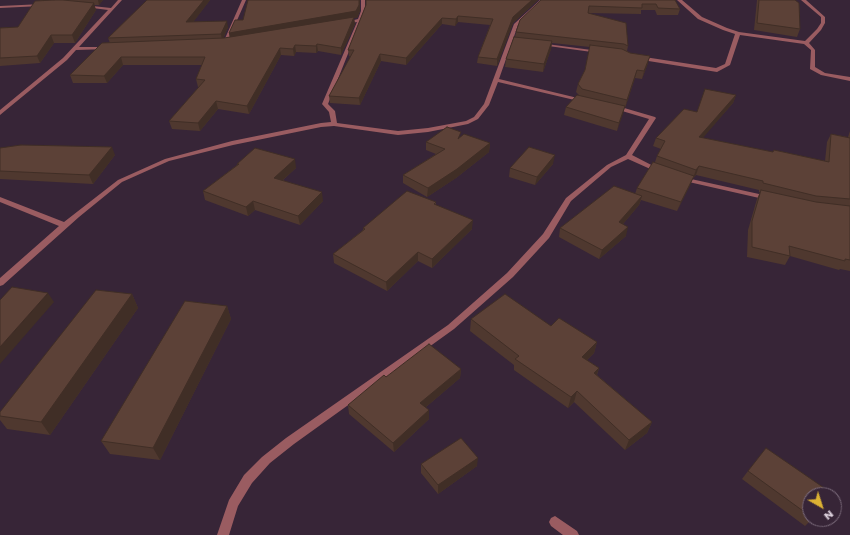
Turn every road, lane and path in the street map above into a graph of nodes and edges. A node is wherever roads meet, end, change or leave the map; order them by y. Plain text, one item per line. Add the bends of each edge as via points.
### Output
1 (120, 0) edge
2 (244, 0) edge
3 (363, 0) edge
4 (543, 0) edge
5 (679, 0) edge
6 (803, 0) edge
7 (48, 5) edge
8 (77, 5) edge
9 (0, 7) edge
10 (112, 9) junction
11 (360, 20) junction
12 (337, 24) edge
13 (738, 33) junction
14 (232, 41) edge
15 (509, 41) junction
16 (516, 42) edge
17 (217, 43) edge
18 (225, 43) junction
19 (806, 43) junction
20 (538, 44) edge
21 (114, 47) edge
22 (75, 49) junction
23 (602, 52) edge
24 (628, 57) edge
25 (850, 79) edge
26 (496, 80) junction
27 (591, 102) edge
28 (606, 105) edge
29 (0, 113) edge
30 (334, 124) junction
31 (628, 156) junction
32 (664, 173) edge
33 (677, 178) edge
34 (0, 199) edge
35 (774, 200) edge
36 (64, 225) junction
37 (0, 283) edge
38 (555, 522) dead end
39 (223, 535) edge
40 (573, 535) edge

1 - 10 street
2 - 18 street
3 - 11 street
4 - 15 street via 516,24
5 - 13 street via 700,18
6 - 19 street via 823,17 819,30
7 - 9 street
8 - 10 street
10 - 22 street
11 - 12 street
11 - 30 street via 325,104 332,111
13 - 19 street
13 - 24 street via 727,65 717,70
14 - 18 street
15 - 16 street
15 - 26 street
17 - 18 street
19 - 25 street via 813,50 812,68 823,74
20 - 23 street
21 - 22 street
22 - 29 street
26 - 27 street
26 - 30 street via 487,104 476,118 468,122 398,133
28 - 31 street via 653,118
30 - 36 street via 292,130 168,160 120,181
31 - 32 street
31 - 39 street via 609,166 568,200 546,236 510,274 451,327 266,460 248,479 232,504
33 - 35 street
34 - 36 street
36 - 37 street
38 - 40 street

